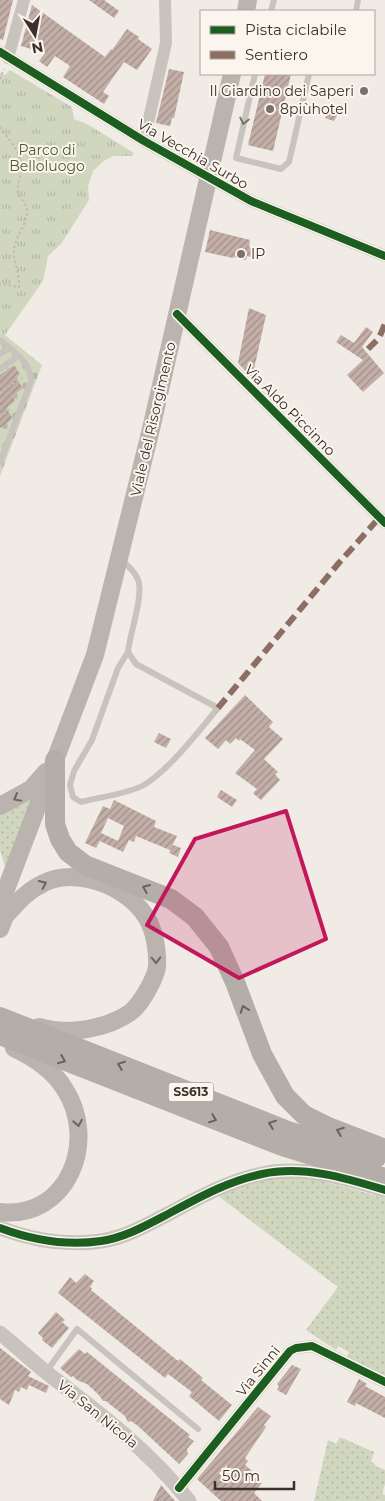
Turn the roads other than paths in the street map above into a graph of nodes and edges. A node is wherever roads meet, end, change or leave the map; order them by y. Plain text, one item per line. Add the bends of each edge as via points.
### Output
1 (24, 0) edge
2 (166, 0) edge
3 (4, 55) edge
4 (255, 75) edge
5 (308, 75) edge
6 (230, 82) edge
7 (250, 95) junction
8 (144, 141) junction
9 (208, 177) junction
10 (385, 256) edge
11 (177, 314) junction
12 (0, 340) edge
13 (9, 348) junction
14 (0, 354) edge
15 (18, 356) junction
16 (0, 369) edge
17 (0, 462) edge
18 (385, 523) edge
19 (120, 558) junction
20 (128, 652) junction
21 (56, 760) junction
22 (0, 806) edge
23 (0, 868) edge
24 (2, 912) edge
25 (0, 1016) edge
26 (0, 1035) edge
27 (0, 1041) edge
28 (385, 1149) edge
29 (385, 1161) edge
30 (385, 1178) edge
31 (385, 1190) edge
32 (0, 1212) edge
33 (0, 1228) edge
34 (0, 1333) edge
35 (46, 1372) junction
36 (385, 1382) edge
37 (198, 1429) dead end
38 (179, 1488) junction
39 (189, 1501) edge

1 - 3 street
2 - 8 street via 166,43
3 - 8 street, Via Vecchia Surbo
4 - 7 lane
7 -> 5 lane via 236,158 281,169 288,162
6 - 7 lane
6 - 9 main road, Viale del Risorgimento
8 - 9 street, Via Vecchia Surbo
9 - 10 street, Via Vecchia Surbo via 251,201
9 - 11 main road, Viale del Risorgimento
11 - 18 street, Via Aldo Piccinno
11 - 19 main road, Viale del Risorgimento
12 - 13 lane
13 - 14 lane
13 - 15 lane
15 - 16 lane
15 - 17 lane via 31,371 31,381
19 - 20 lane via 132,569 139,582
19 - 21 main road, Viale del Risorgimento via 95,655
20 - 20 lane via 136,664 218,708 158,775 142,786 81,802 73,797 70,785 74,771 92,740 118,668
21 -> 22 main road via 31,790
21 - 24 main road, Viale del Risorgimento
28 -> 21 highway via 319,1122 304,1114 285,1096 262,1054 219,947 195,917 171,898 86,865 68,852 55,824
23 - 24 main road
24 -> 25 main road via 44,882 61,878 97,881 136,903 150,923 156,945 157,968 146,994 133,1011 98,1027 76,1031 50,1030
29 -> 25 highway, SS613 via 288,1131
26 -> 30 highway, SS613 via 282,1146
27 -> 32 main road via 30,1056 64,1087 78,1120 80,1138 71,1172 48,1201 17,1212
31 - 33 street via 314,1172 287,1171 232,1182 127,1234 102,1241 66,1243 34,1239
34 - 35 street, Via San Nicola
35 - 37 lane via 76,1329
35 - 38 street, Via San Nicola via 128,1436
36 - 38 street, Via Sinni via 312,1346 290,1351
38 - 39 street, Via San Nicola

